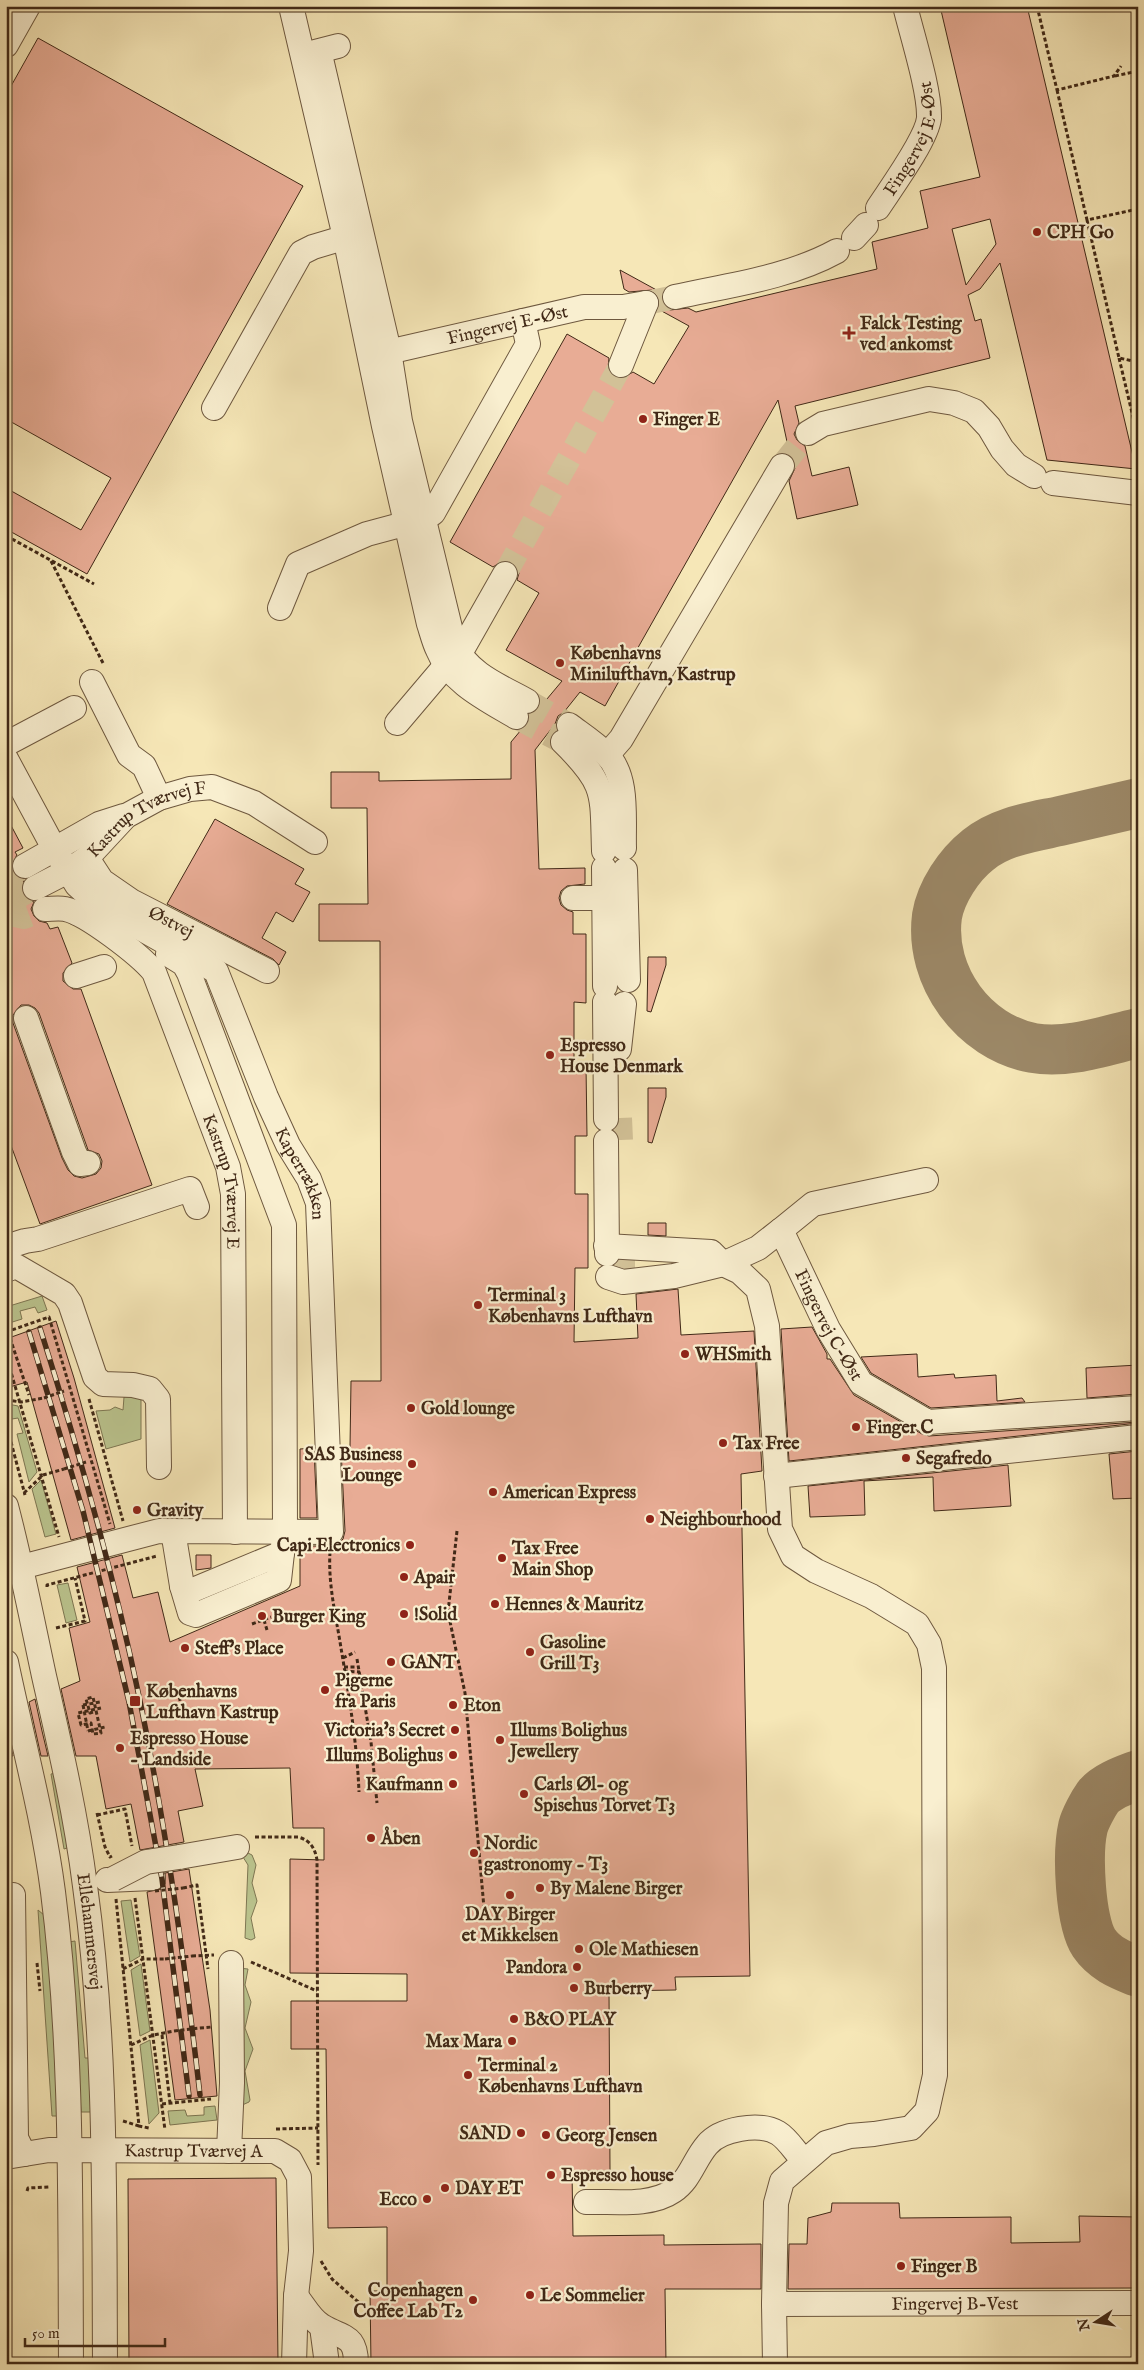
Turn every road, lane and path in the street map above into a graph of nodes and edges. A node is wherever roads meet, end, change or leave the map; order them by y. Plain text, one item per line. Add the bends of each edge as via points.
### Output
1 (28, 6) edge
2 (291, 6) edge
3 (308, 6) edge
4 (905, 6) edge
5 (1037, 6) edge
6 (6, 45) edge
7 (320, 51) junction
8 (1121, 66) dead end
9 (1138, 71) edge
10 (1114, 76) junction
11 (1057, 90) junction
12 (1138, 208) edge
13 (1087, 220) junction
14 (354, 235) junction
15 (675, 297) tunnel mouth
16 (523, 321) junction
17 (380, 354) junction
18 (1119, 358) junction
19 (1138, 362) edge
20 (620, 365) tunnel mouth
21 (214, 408) dead end
22 (808, 434) tunnel mouth
23 (1138, 438) edge
24 (782, 466) tunnel mouth
25 (1138, 492) edge
26 (414, 520) junction
27 (12, 540) dead end
28 (505, 574) tunnel mouth
29 (94, 584) dead end
30 (280, 608) dead end
31 (453, 659) junction
32 (92, 682) dead end
33 (74, 708) dead end
34 (522, 709) tunnel mouth
35 (397, 723) dead end
36 (6, 744) edge
37 (607, 755) junction
38 (6, 759) edge
39 (13, 789) edge
40 (159, 798) junction
41 (126, 816) junction
42 (315, 842) dead end
43 (50, 853) junction
44 (87, 858) junction
45 (614, 859) junction
46 (25, 866) tunnel mouth
47 (52, 880) junction
48 (573, 898) dead end
49 (615, 898) junction
50 (45, 909) tunnel mouth
51 (77, 913) junction
52 (104, 967) dead end
53 (267, 971) dead end
54 (76, 976) dead end
55 (628, 980) dead end
56 (26, 1018) dead end
57 (88, 1162) dead end
58 (926, 1180) dead end
59 (196, 1207) dead end
60 (781, 1230) junction
61 (38, 1240) junction
62 (6, 1247) edge
63 (613, 1256) junction
64 (6, 1258) edge
65 (723, 1264) junction
66 (6, 1270) edge
67 (7, 1332) edge
68 (6, 1355) edge
69 (71, 1389) junction
70 (88, 1393) dead end
71 (29, 1395) dead end
72 (6, 1400) edge
73 (21, 1402) junction
74 (1138, 1408) edge
75 (6, 1423) edge
76 (1138, 1437) edge
77 (92, 1460) junction
78 (159, 1467) dead end
79 (43, 1475) junction
80 (776, 1476) junction
81 (19, 1500) edge
82 (132, 1520) dead end
83 (124, 1521) junction
84 (173, 1531) junction
85 (456, 1531) dead end
86 (235, 1532) junction
87 (330, 1532) junction
88 (60, 1538) dead end
89 (287, 1539) junction
90 (178, 1556) junction
91 (14, 1569) edge
92 (75, 1578) junction
93 (47, 1585) dead end
94 (271, 1617) dead end
95 (264, 1620) junction
96 (252, 1624) dead end
97 (56, 1628) dead end
98 (267, 1630) dead end
99 (355, 1652) dead end
100 (343, 1658) junction
101 (357, 1659) dead end
102 (6, 1662) edge
103 (344, 1669) junction
104 (359, 1669) junction
105 (165, 1694) dead end
106 (100, 1702) dead end
107 (171, 1707) dead end
108 (101, 1708) dead end
109 (94, 1712) dead end
110 (105, 1727) dead end
111 (359, 1792) dead end
112 (377, 1803) dead end
113 (97, 1815) dead end
114 (311, 1844) dead end
115 (237, 1847) dead end
116 (134, 1853) dead end
117 (208, 1868) dead end
118 (181, 1872) junction
119 (85, 1886) junction
120 (119, 1887) junction
121 (53, 1891) junction
122 (155, 1891) dead end
123 (134, 1894) dead end
124 (9, 1895) edge
125 (484, 1908) dead end
126 (207, 1955) junction
127 (143, 1959) junction
128 (36, 1960) dead end
129 (233, 1960) junction
130 (123, 1969) junction
131 (209, 1972) dead end
132 (317, 1991) junction
133 (40, 1999) dead end
134 (216, 2026) dead end
135 (153, 2035) junction
136 (162, 2035) dead end
137 (131, 2045) junction
138 (213, 2099) dead end
139 (170, 2103) junction
140 (162, 2104) junction
141 (165, 2131) junction
142 (174, 2131) dead end
143 (13, 2148) edge
144 (104, 2150) junction
145 (59, 2151) junction
146 (229, 2151) junction
147 (804, 2161) junction
148 (318, 2172) dead end
149 (49, 2187) junction
150 (27, 2191) dead end
151 (49, 2196) dead end
152 (586, 2202) dead end
153 (320, 2256) dead end
154 (296, 2296) junction
155 (1138, 2303) edge
156 (774, 2304) junction
157 (371, 2313) dead end
158 (322, 2326) junction
159 (71, 2364) edge
160 (105, 2364) edge
161 (294, 2364) edge
162 (327, 2364) edge
163 (356, 2364) edge
164 (775, 2364) edge

1 - 6 street
2 - 7 street
3 - 7 street
4 - 15 street, Fingervej E-Øst via 929,119 921,139 859,230 820,260 765,278
5 - 11 path
7 - 14 street
8 - 10 path
9 - 10 path
10 - 11 path
11 - 13 path
12 - 13 path
13 - 18 path
14 - 17 street
14 - 21 street via 301,253
16 - 17 street, Fingervej E-Øst
16 - 20 street, Fingervej E-Øst via 584,307 623,307 646,303
16 - 26 street via 528,344 433,513
17 - 26 street via 400,421
18 - 19 path
18 - 23 path
22 - 25 street via 823,424 929,399 954,403 974,411 1016,465 1044,480
24 - 37 street via 622,739
26 - 30 street via 367,534 298,564
26 - 31 street via 446,619
27 - 29 path
28 - 31 street
31 - 34 street via 481,676
31 - 35 street
32 - 40 street via 107,709 120,715
33 - 36 street
37 - 45 street via 622,788
37 - 45 street via 566,733 596,779
38 - 39 street, Kaperrækken
39 - 43 street, Kaperrækken
40 - 41 street, Kastrup Tværvej F
40 - 42 street, Kastrup Tværvej F via 190,788 212,786 254,803
41 - 43 street via 99,824
41 - 44 street, Kastrup Tværvej F
43 - 46 street
43 - 47 street, Kaperrækken
44 - 47 street, Kastrup Tværvej F
44 - 53 street, Østvej via 102,881 131,901
45 - 49 street
47 - 87 street, Kaperrækken via 77,885 98,904 216,971 266,1097 288,1145 309,1179 318,1203
48 - 49 street
49 - 55 street
49 - 63 street via 611,997 619,1036 613,1130
50 - 51 street, Kastrup Tværvej E via 63,908
51 - 86 street, Kastrup Tværvej E via 144,959 154,972 228,1167 233,1194
51 - 89 street, Kaperrækken via 124,932 184,964 284,1225
52 - 54 street
56 - 57 street via 74,1152 80,1164
58 - 60 street via 813,1204
59 - 61 street via 190,1189
60 - 65 street via 758,1248
60 - 74 street, Fingervej C-Øst via 828,1329 861,1383 928,1422
61 - 62 street
61 - 64 street
63 - 65 street via 710,1252
63 - 65 street via 623,1282 674,1276
65 - 80 street via 740,1272 758,1289 767,1326
66 - 78 street via 16,1266 64,1294 95,1377 103,1384 150,1389 158,1399
67 - 69 path via 49,1317
67 - 71 path
68 - 73 path
69 - 73 path, bridge
69 - 77 path
70 - 83 path
72 - 73 path
73 - 79 path
75 - 81 path
76 - 80 street
77 - 79 path, bridge
77 - 83 path via 110,1524
79 - 81 path
79 - 88 path
80 - 147 street via 780,1530 793,1556 917,1624 929,1644 934,1668 935,2075 927,2111 911,2128 850,2136 826,2143
81 - 91 street, Ellehammersvej
82 - 83 path
84 - 86 street
84 - 90 street
84 - 91 street via 159,1531
85 - 125 path via 448,1612 465,1693
86 - 89 street
87 - 89 street
87 - 100 path via 329,1571
89 - 90 street via 193,1590 182,1586
90 - 92 path via 161,1555
91 - 119 street, Ellehammersvej via 72,1799
92 - 93 path
92 - 97 path via 86,1621
94 - 95 path
95 - 96 path
95 - 98 path
99 - 100 path
100 - 103 path
101 - 104 path
102 - 121 street, Ellehammersvej via 32,1773
103 - 104 path
103 - 111 path via 358,1753
104 - 112 path via 372,1742
105 - 107 path via 178,1691 181,1705
106 - 110 path, bridge via 82,1706 88,1731
108 - 109 path via 95,1710 89,1711 78,1713 81,1725 91,1723 93,1734 101,1733 97,1715 95,1706 93,1697 86,1698 88,1706 90,1713
113 - 116 path via 125,1809
114 - 132 path via 317,1860
115 - 118 street
117 - 118 street
118 - 120 street, bridge via 146,1862
118 - 122 path, bridge
118 - 126 path via 197,1885
119 - 120 street
119 - 121 street
119 - 144 street, Ellehammersvej via 96,1993
120 - 130 path via 116,1898
121 - 124 street
121 - 145 street, Ellehammersvej via 64,1996
123 - 127 path
124 - 143 street
126 - 127 path, bridge
126 - 129 path
126 - 131 path
127 - 130 path
127 - 135 path
128 - 133 path
129 - 132 path
129 - 146 street
130 - 137 path
132 - 148 path
134 - 135 path, bridge
135 - 137 path
135 - 140 path
136 - 139 path
137 - 141 path via 139,2126
138 - 139 path
139 - 140 path
140 - 141 path
141 - 142 path
143 - 145 street, Kastrup Tværvej A
144 - 145 street, Kastrup Tværvej A
144 - 146 street, Kastrup Tværvej A
144 - 160 street, Ellehammersvej
145 - 149 path
145 - 159 street, Ellehammersvej
146 - 154 street, Kastrup Tværvej A via 275,2151 290,2160 300,2177
147 - 152 street via 778,2133 756,2128 727,2131 707,2145 686,2179 672,2192 654,2200
147 - 156 street via 782,2181 776,2203
149 - 150 path via 28,2188
149 - 151 path
153 - 157 path via 332,2279
154 - 158 street
154 - 161 street, Kastrup Tværvej A
155 - 156 street, Fingervej B-Vest
156 - 164 street
158 - 162 street
158 - 163 street via 352,2342

